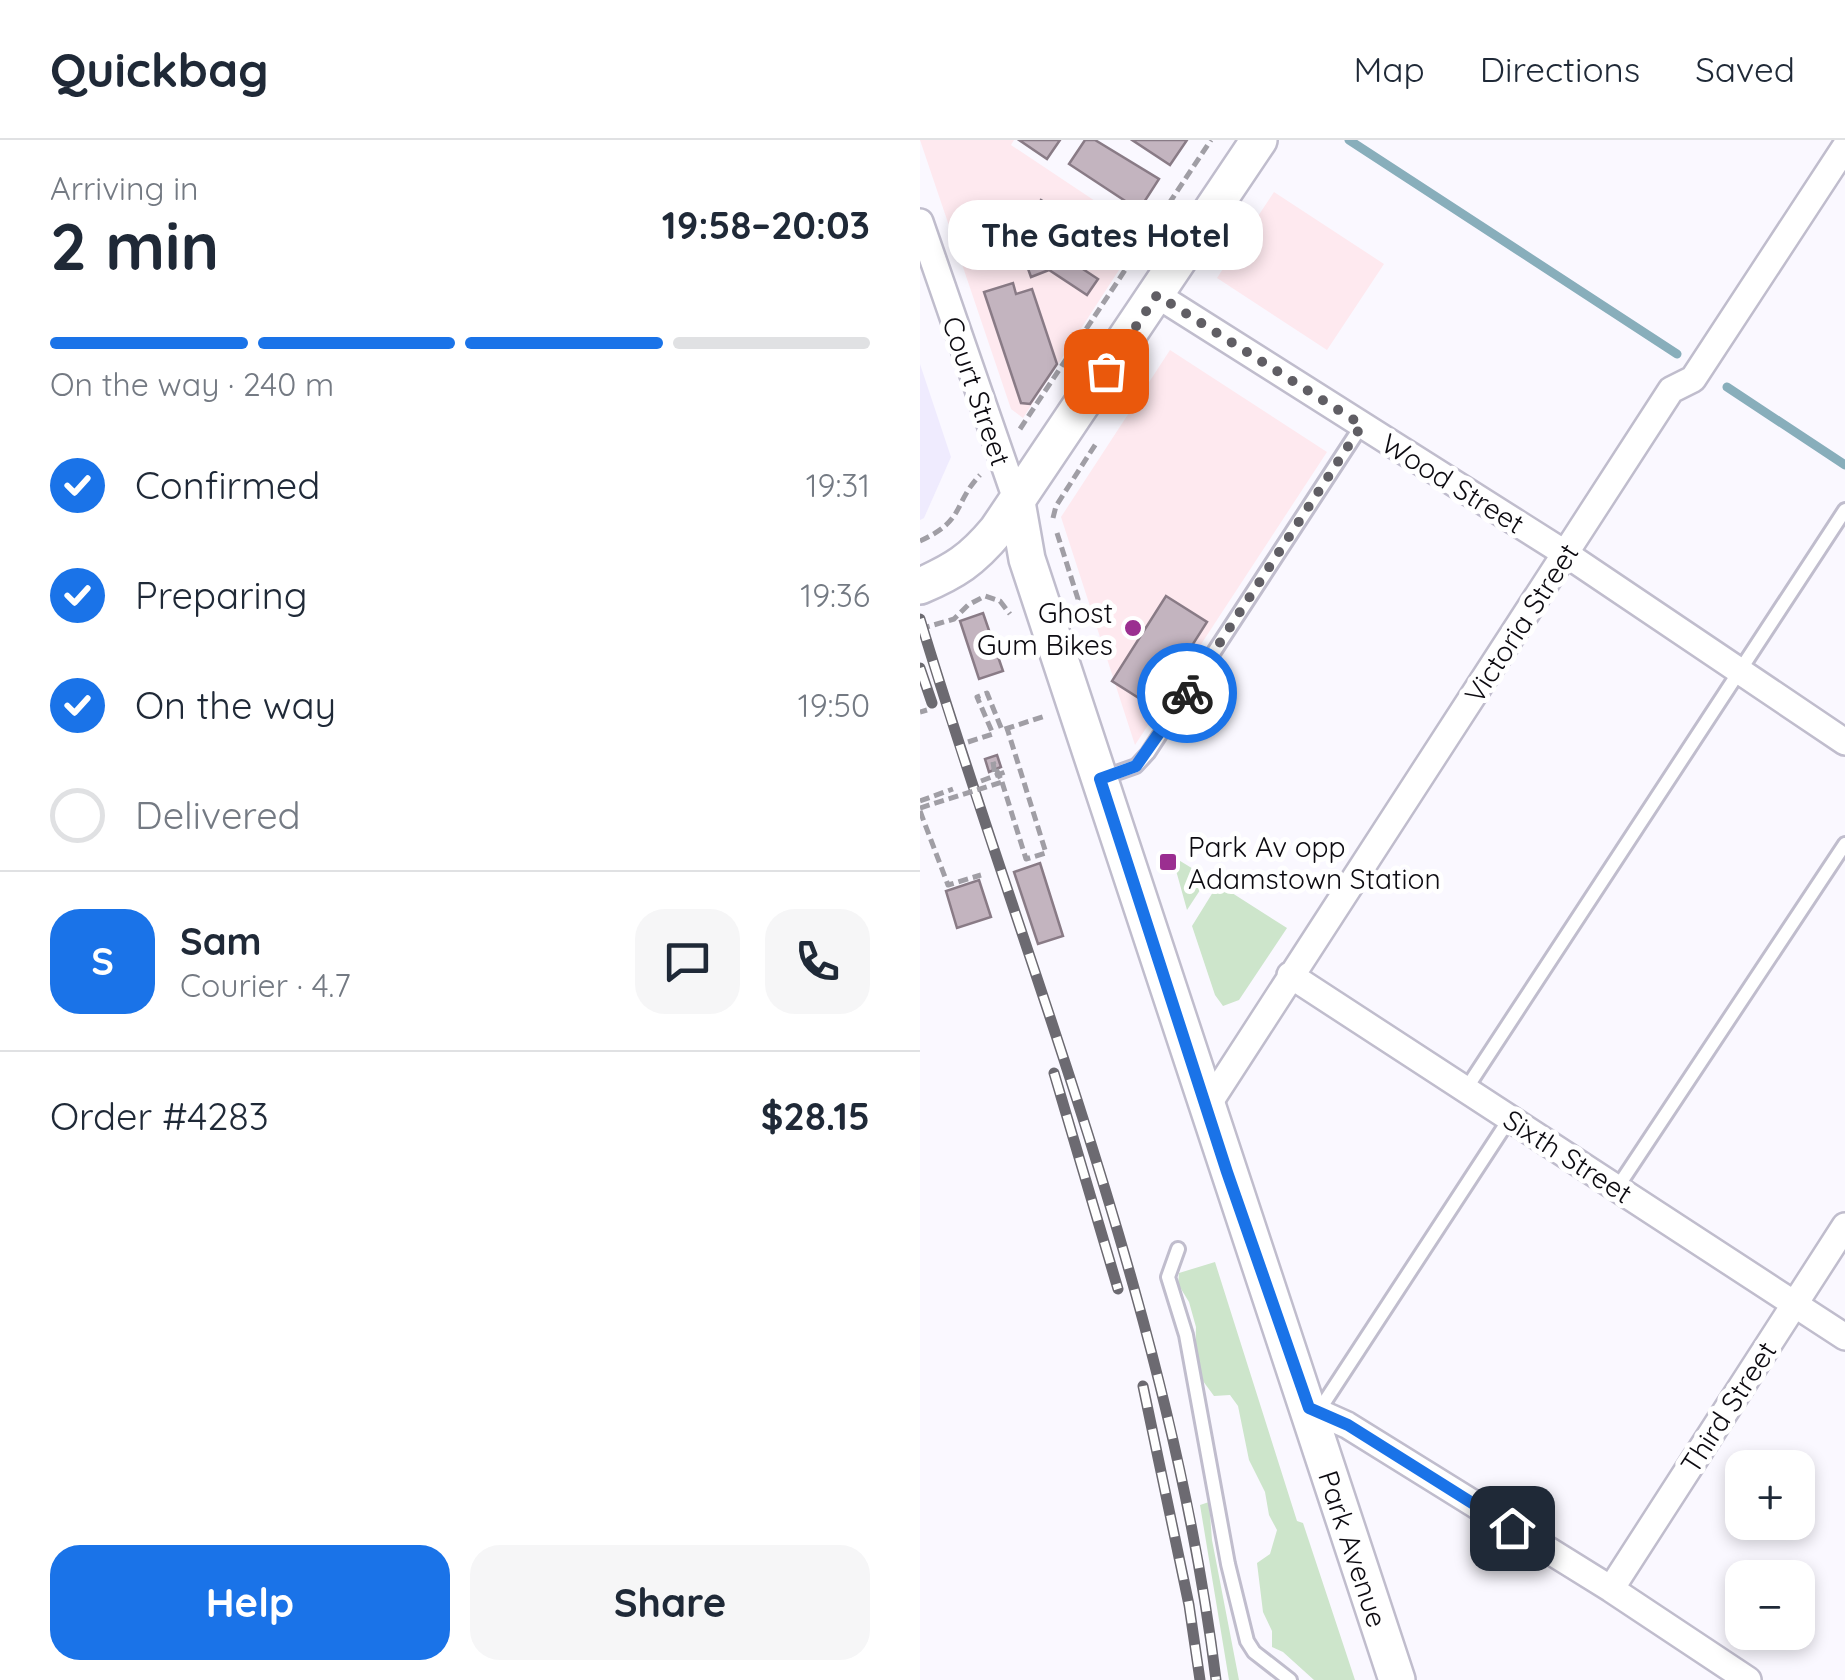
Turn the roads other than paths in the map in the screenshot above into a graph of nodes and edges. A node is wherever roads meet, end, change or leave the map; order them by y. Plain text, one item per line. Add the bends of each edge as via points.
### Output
1 (1259, 140) edge
2 (1845, 147) edge
3 (920, 222) edge
4 (1157, 295) junction
5 (1362, 425) junction
6 (1017, 502) junction
7 (1845, 510) edge
8 (1566, 554) junction
9 (920, 586) edge
10 (1738, 670) junction
11 (1845, 742) edge
12 (1100, 779) junction
13 (1845, 844) edge
14 (1290, 975) junction
15 (1466, 1089) junction
16 (1206, 1108) junction
17 (1510, 1118) junction
18 (1617, 1188) junction
19 (1845, 1226) edge
20 (1178, 1249) dead end
21 (1794, 1304) junction
22 (1845, 1337) edge
23 (1314, 1410) junction
24 (1611, 1589) junction
25 (1290, 1680) edge
26 (1398, 1680) edge
27 (1748, 1680) edge

1 - 4 main road
2 - 8 street, Victoria Street via 1692,379 1670,390
3 - 6 street, Court Street
4 - 5 street, Wood Street
4 - 6 main road
5 - 8 street, Wood Street
5 - 12 lane via 1148,753 1136,766
6 - 9 main road via 974,557
6 - 12 main road, Park Avenue via 1027,559
7 - 10 lane
8 - 10 street, Wood Street
8 - 14 street, Victoria Street
10 - 11 street, Wood Street
10 - 15 lane
12 - 16 main road, Park Avenue
13 - 18 lane
14 - 15 street, Sixth Street
14 - 16 street, Victoria Street
15 - 17 street, Sixth Street
16 - 23 main road, Park Avenue
17 - 18 street, Sixth Street
17 - 23 lane
18 - 21 street, Sixth Street
19 - 21 street, Third Street
20 - 25 lane via 1168,1277 1186,1335 1247,1641
21 - 22 street, Sixth Street
21 - 24 street, Third Street
23 - 24 street
23 - 26 main road, Park Avenue
24 - 27 street

